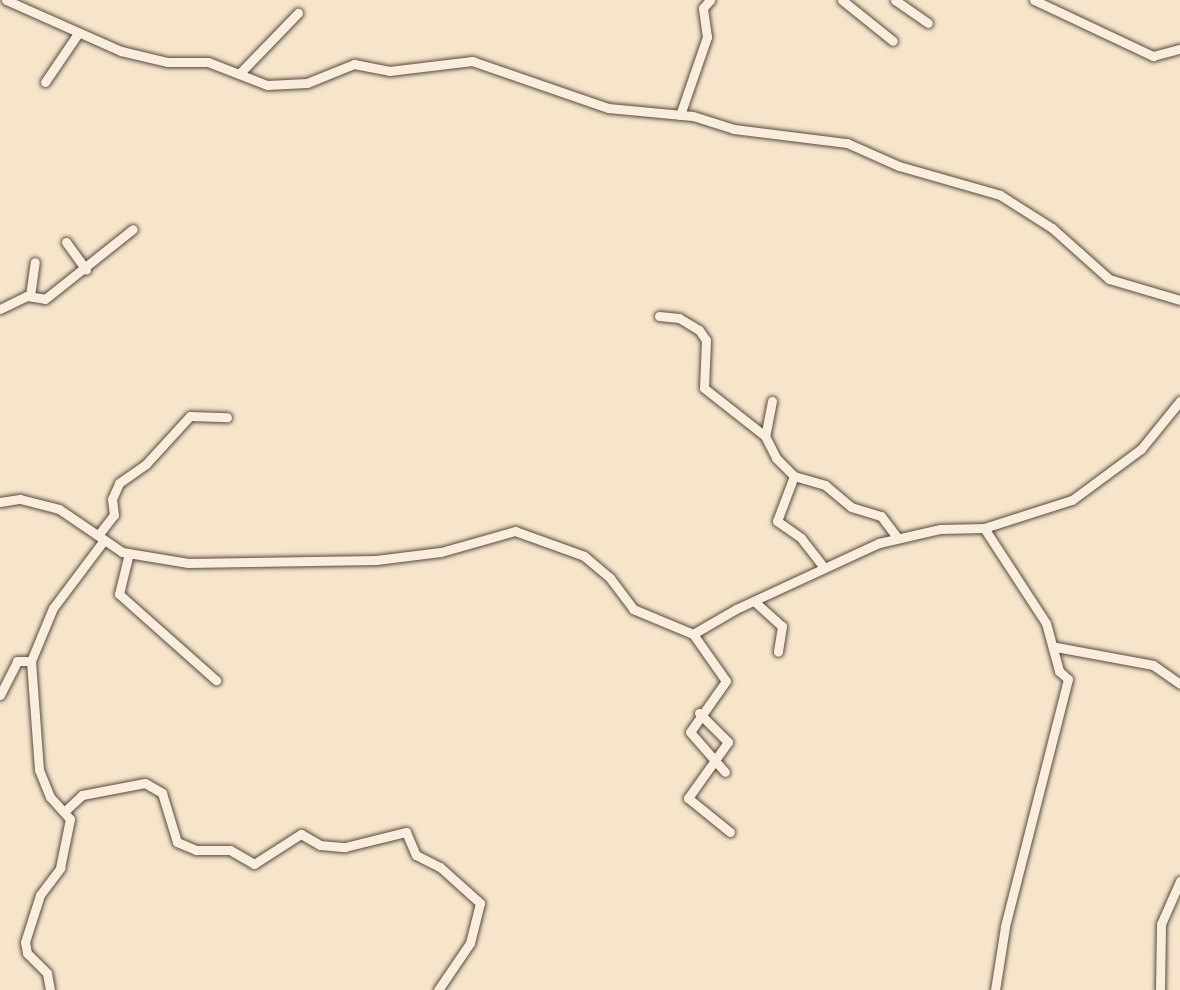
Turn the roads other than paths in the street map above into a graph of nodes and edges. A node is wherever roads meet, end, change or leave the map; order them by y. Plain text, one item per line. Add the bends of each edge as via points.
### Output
1 (6, 0) edge
2 (710, 0) edge
3 (842, 0) edge
4 (895, 0) edge
5 (1034, 0) edge
6 (298, 13) dead end
7 (928, 23) dead end
8 (77, 35) junction
9 (893, 41) dead end
10 (1180, 49) edge
11 (239, 74) junction
12 (45, 82) dead end
13 (680, 115) junction
14 (133, 229) dead end
15 (66, 242) dead end
16 (35, 262) dead end
17 (86, 270) junction
18 (30, 296) junction
19 (1180, 300) edge
20 (0, 309) edge
21 (659, 316) dead end
22 (772, 401) dead end
23 (1180, 401) edge
24 (227, 417) dead end
25 (765, 436) junction
26 (794, 476) junction
27 (0, 502) edge
28 (984, 528) junction
29 (102, 537) junction
30 (897, 537) junction
31 (129, 553) junction
32 (824, 567) junction
33 (755, 602) junction
34 (693, 634) junction
35 (1056, 647) junction
36 (778, 652) dead end
37 (31, 661) junction
38 (216, 680) dead end
39 (1180, 684) edge
40 (0, 695) edge
41 (699, 713) junction
42 (712, 758) junction
43 (725, 772) dead end
44 (66, 810) junction
45 (730, 832) dead end
46 (1180, 881) edge
47 (50, 990) edge
48 (438, 990) edge
49 (995, 990) edge
50 (1160, 990) edge

1 - 8 street
2 - 13 street via 703,8 707,37
3 - 9 street
4 - 7 street
5 - 10 street via 1153,56
6 - 11 street
8 - 11 street via 157,61 208,62
8 - 12 street
11 - 13 street via 267,85 291,86 354,64 389,71 472,61 605,107
13 - 19 street via 734,129 847,143 899,166 987,189 1044,222 1113,282
14 - 17 street
15 - 17 street
16 - 18 street
17 - 18 street via 41,300
18 - 20 street
21 - 25 street via 679,318 699,330 706,340 704,388
22 - 25 street
23 - 28 street via 1141,449 1091,489
24 - 29 street via 190,416 146,464 119,483 112,499 114,515
25 - 26 street via 776,458
26 - 30 street via 825,485 856,510 881,516
26 - 32 street via 777,521 801,538
27 - 29 street via 20,499 59,509
28 - 30 street
28 - 35 street via 1026,588
29 - 31 street
29 - 37 street via 53,608
30 - 32 street
31 - 34 street via 188,563 361,561 441,552 511,530 584,556 610,578 633,609
31 - 38 street via 119,594
32 - 33 street
33 - 34 street
33 - 36 street via 782,626
34 - 41 street via 726,681
35 - 39 street via 1153,665
35 - 49 street via 1066,688 1005,927
37 - 40 street via 17,661
37 - 44 street via 39,770 49,795
41 - 42 street via 690,732
41 - 42 street via 728,740
42 - 43 street
42 - 45 street via 688,798
44 - 47 street via 70,819 63,858 40,895 25,942 27,953 47,973
44 - 48 street via 82,795 145,783 162,793 177,842 196,850 223,848 254,864 301,834 320,845 345,847 402,830 416,855 440,867 480,903 470,943
46 - 50 street via 1161,924

